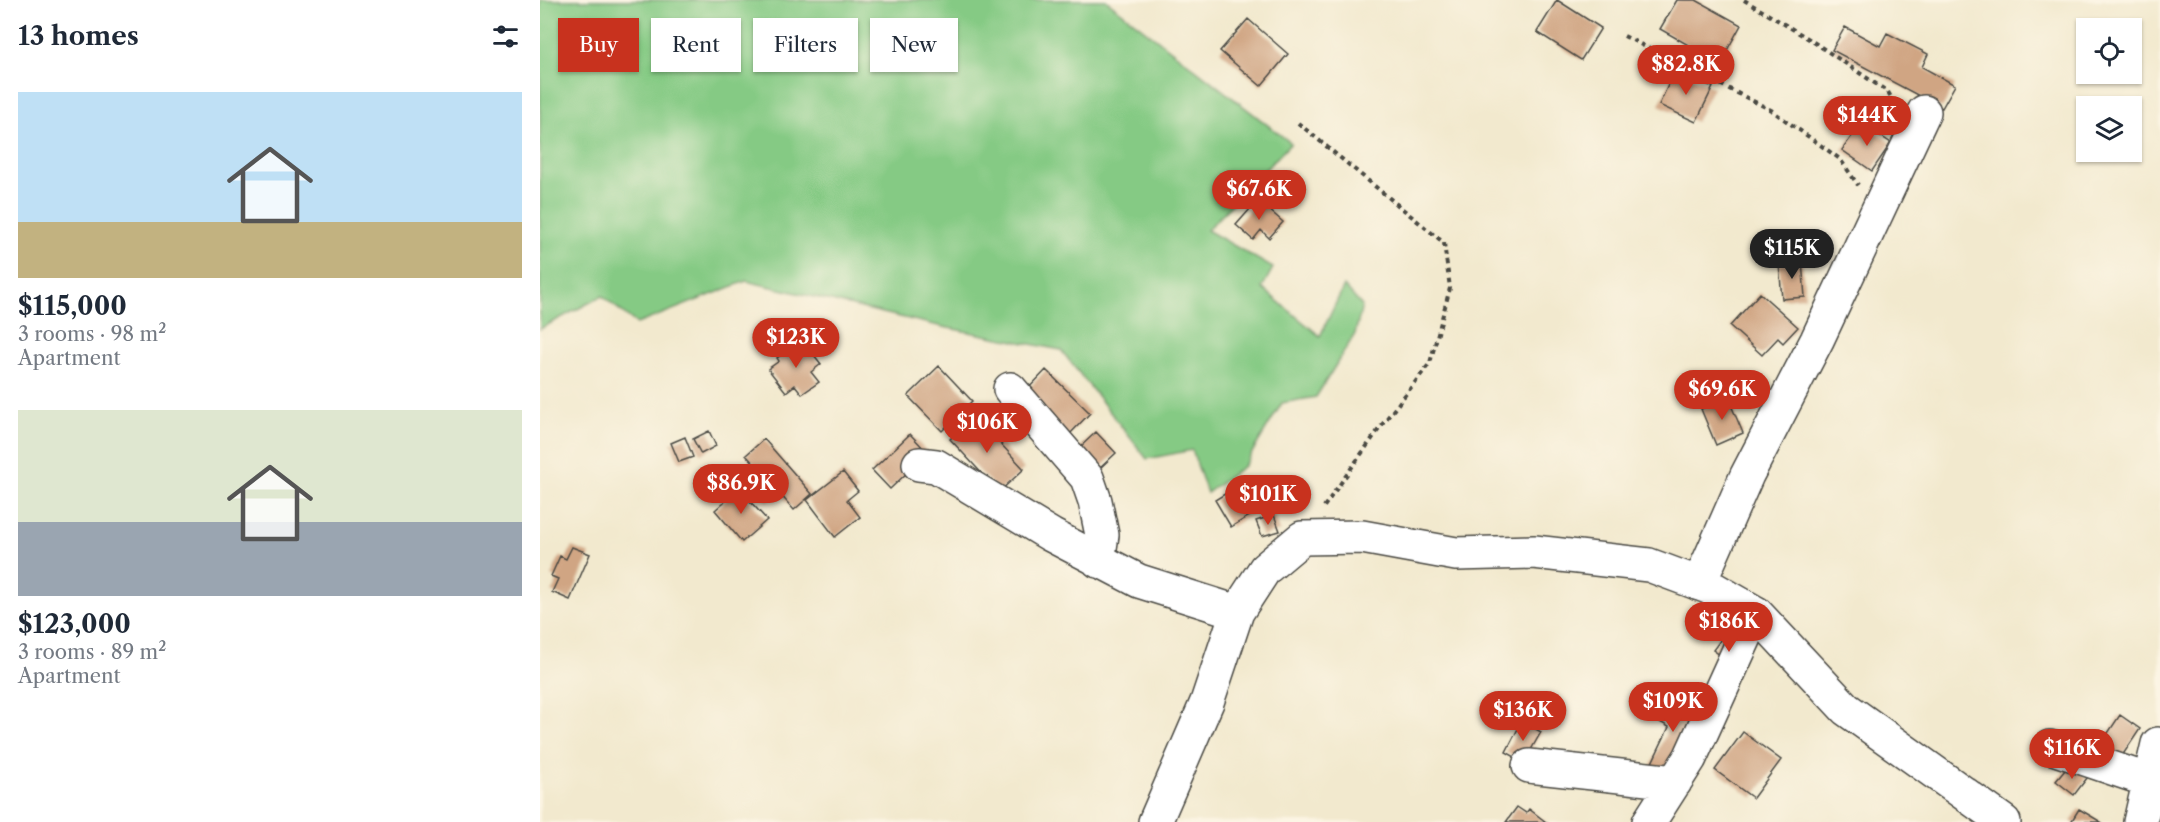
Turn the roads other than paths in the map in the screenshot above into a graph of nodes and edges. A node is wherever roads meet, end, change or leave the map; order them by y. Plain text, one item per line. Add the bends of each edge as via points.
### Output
1 (1919, 123) road end
2 (1010, 388) dead end
3 (919, 464) dead end
4 (1098, 561) junction
5 (1699, 584) junction
6 (1237, 612) junction
7 (1755, 613) junction
8 (2158, 744) dead end
9 (2050, 747) dead end
10 (1529, 766) dead end
11 (2150, 781) junction
12 (1675, 782) junction
13 (1155, 822) edge
14 (1649, 822) edge
15 (2004, 822) edge
16 (2140, 822) edge

1 - 5 street via 1817,340 1747,474
2 - 4 street via 1087,478 1102,536
3 - 4 street via 936,466
4 - 6 street via 1139,581
5 - 6 street via 1649,565 1534,552 1456,554 1362,537 1302,538 1265,569
5 - 7 street
6 - 13 street via 1207,702
7 - 12 street via 1690,758
7 - 15 street via 1846,709
8 - 11 street
9 - 11 street
10 - 12 street
11 - 16 street
12 - 14 street

